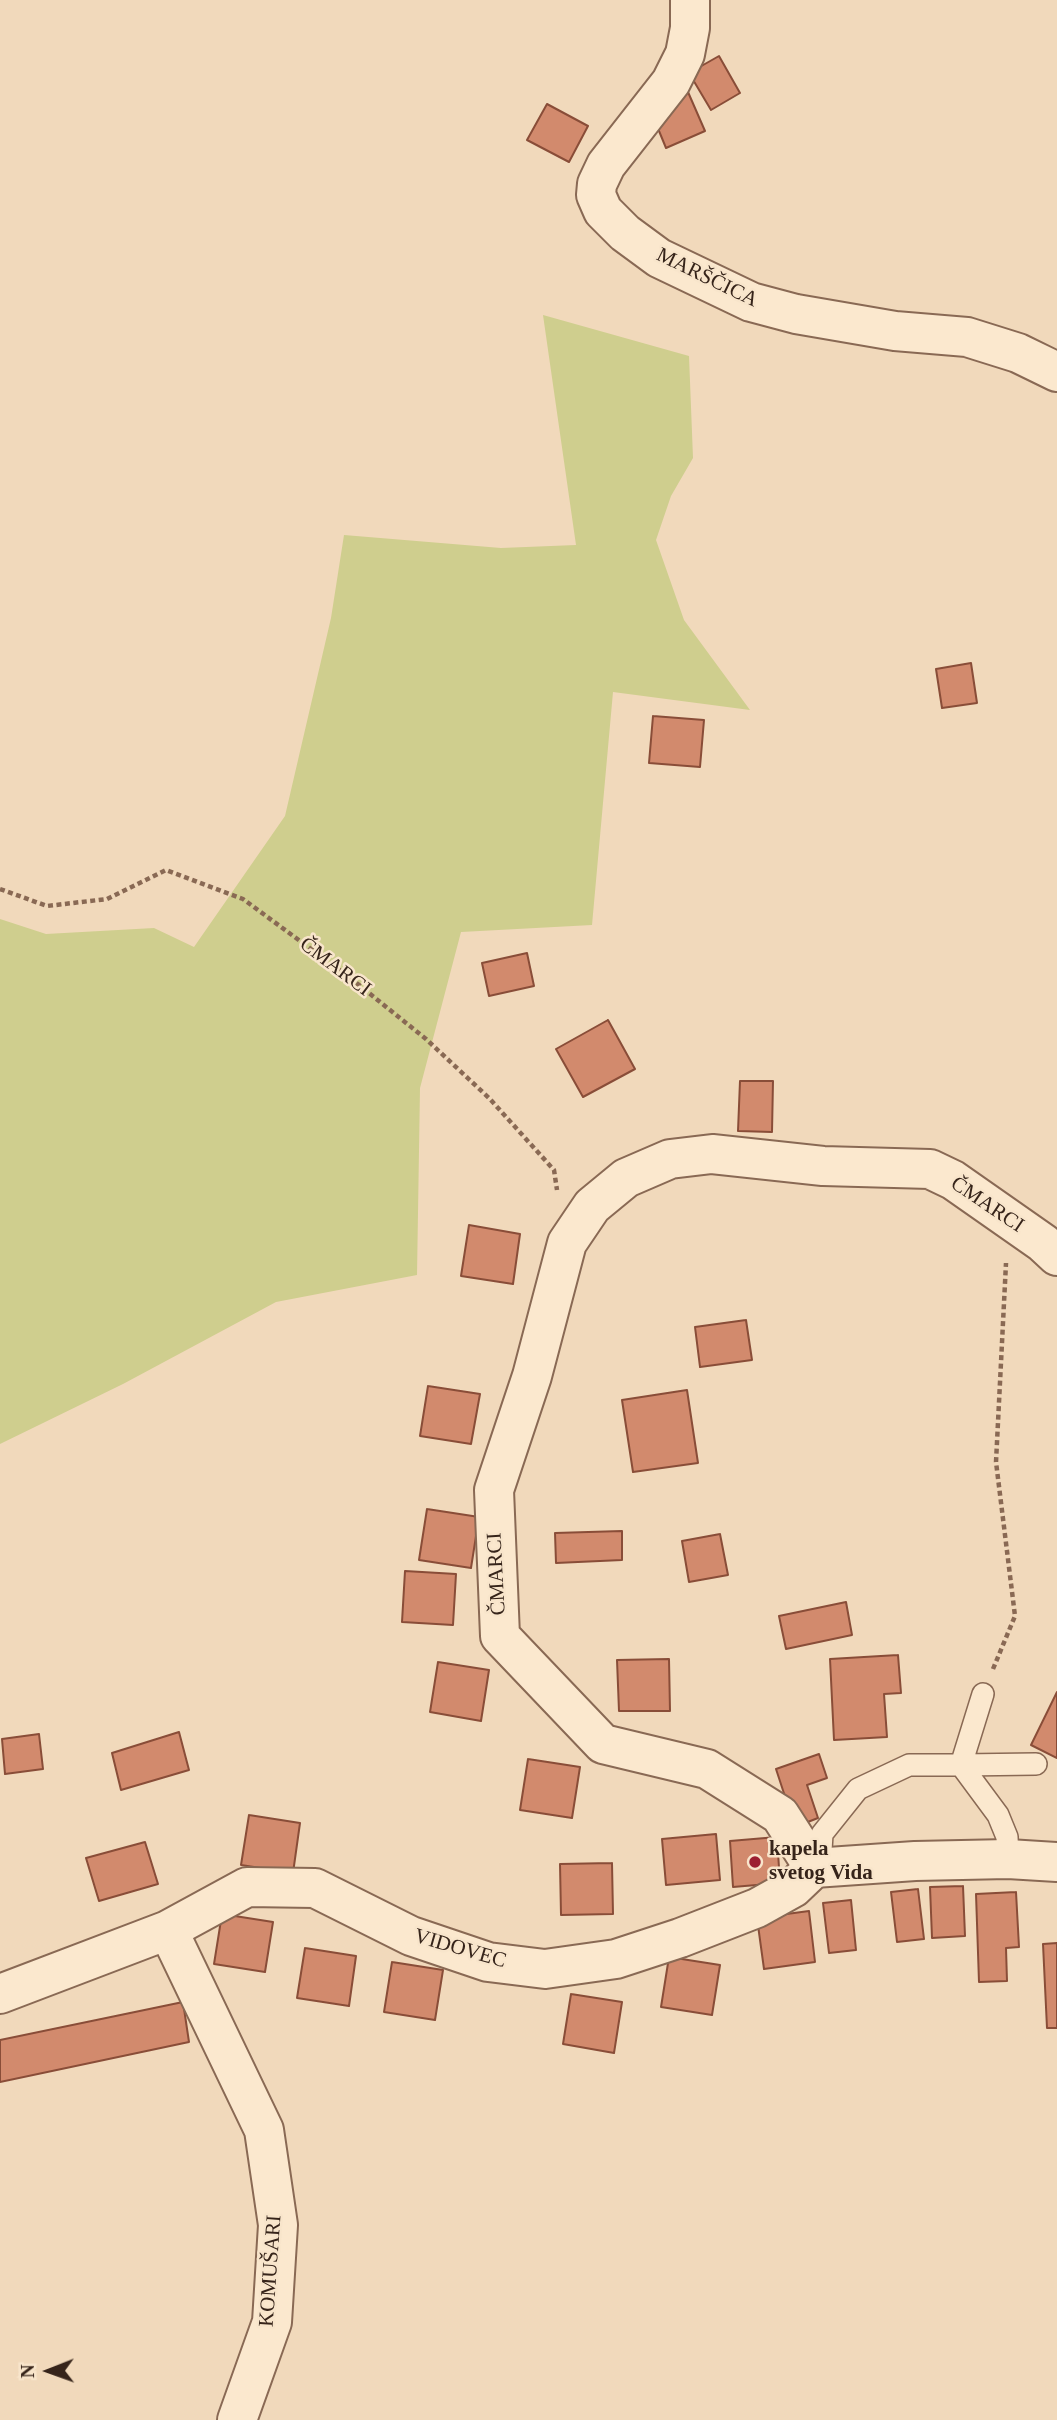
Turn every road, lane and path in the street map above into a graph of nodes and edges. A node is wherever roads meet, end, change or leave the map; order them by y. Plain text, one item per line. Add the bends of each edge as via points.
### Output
1 (690, 0) edge
2 (1057, 372) edge
3 (0, 889) edge
4 (1008, 1220) junction
5 (567, 1242) junction
6 (1057, 1256) edge
7 (983, 1694) joint
8 (1036, 1764) dead end
9 (961, 1765) junction
10 (1009, 1859) junction
11 (1057, 1862) edge
12 (817, 1867) junction
13 (168, 1930) junction
14 (0, 1994) edge
15 (237, 2420) edge

1 - 2 street, MARŠČICA via 685,54 671,82 606,165 597,184 603,212 659,258 751,302 895,331 967,337
3 - 5 path, ČMARCI via 47,906 107,899 166,870 243,899 426,1039 489,1098 554,1170
4 - 5 street, ČMARCI via 953,1180 930,1170 823,1166 712,1154 670,1159 626,1178 592,1206
4 - 6 street, ČMARCI
4 - 7 path via 996,1462 1014,1616
5 - 12 street, ČMARCI via 532,1376 494,1490 500,1636 603,1744 707,1769 780,1815
7 - 9 lane
8 - 9 lane
9 - 10 lane via 998,1815
9 - 12 lane via 909,1765 858,1789 822,1834
10 - 11 street
10 - 12 street
12 - 13 street, VIDOVEC via 793,1888 757,1908 680,1938 616,1959 545,1969 488,1962 411,1936 315,1888 247,1887
13 - 14 street, VIDOVEC
13 - 15 street, KOMUŠARI via 264,2130 278,2225 272,2322

